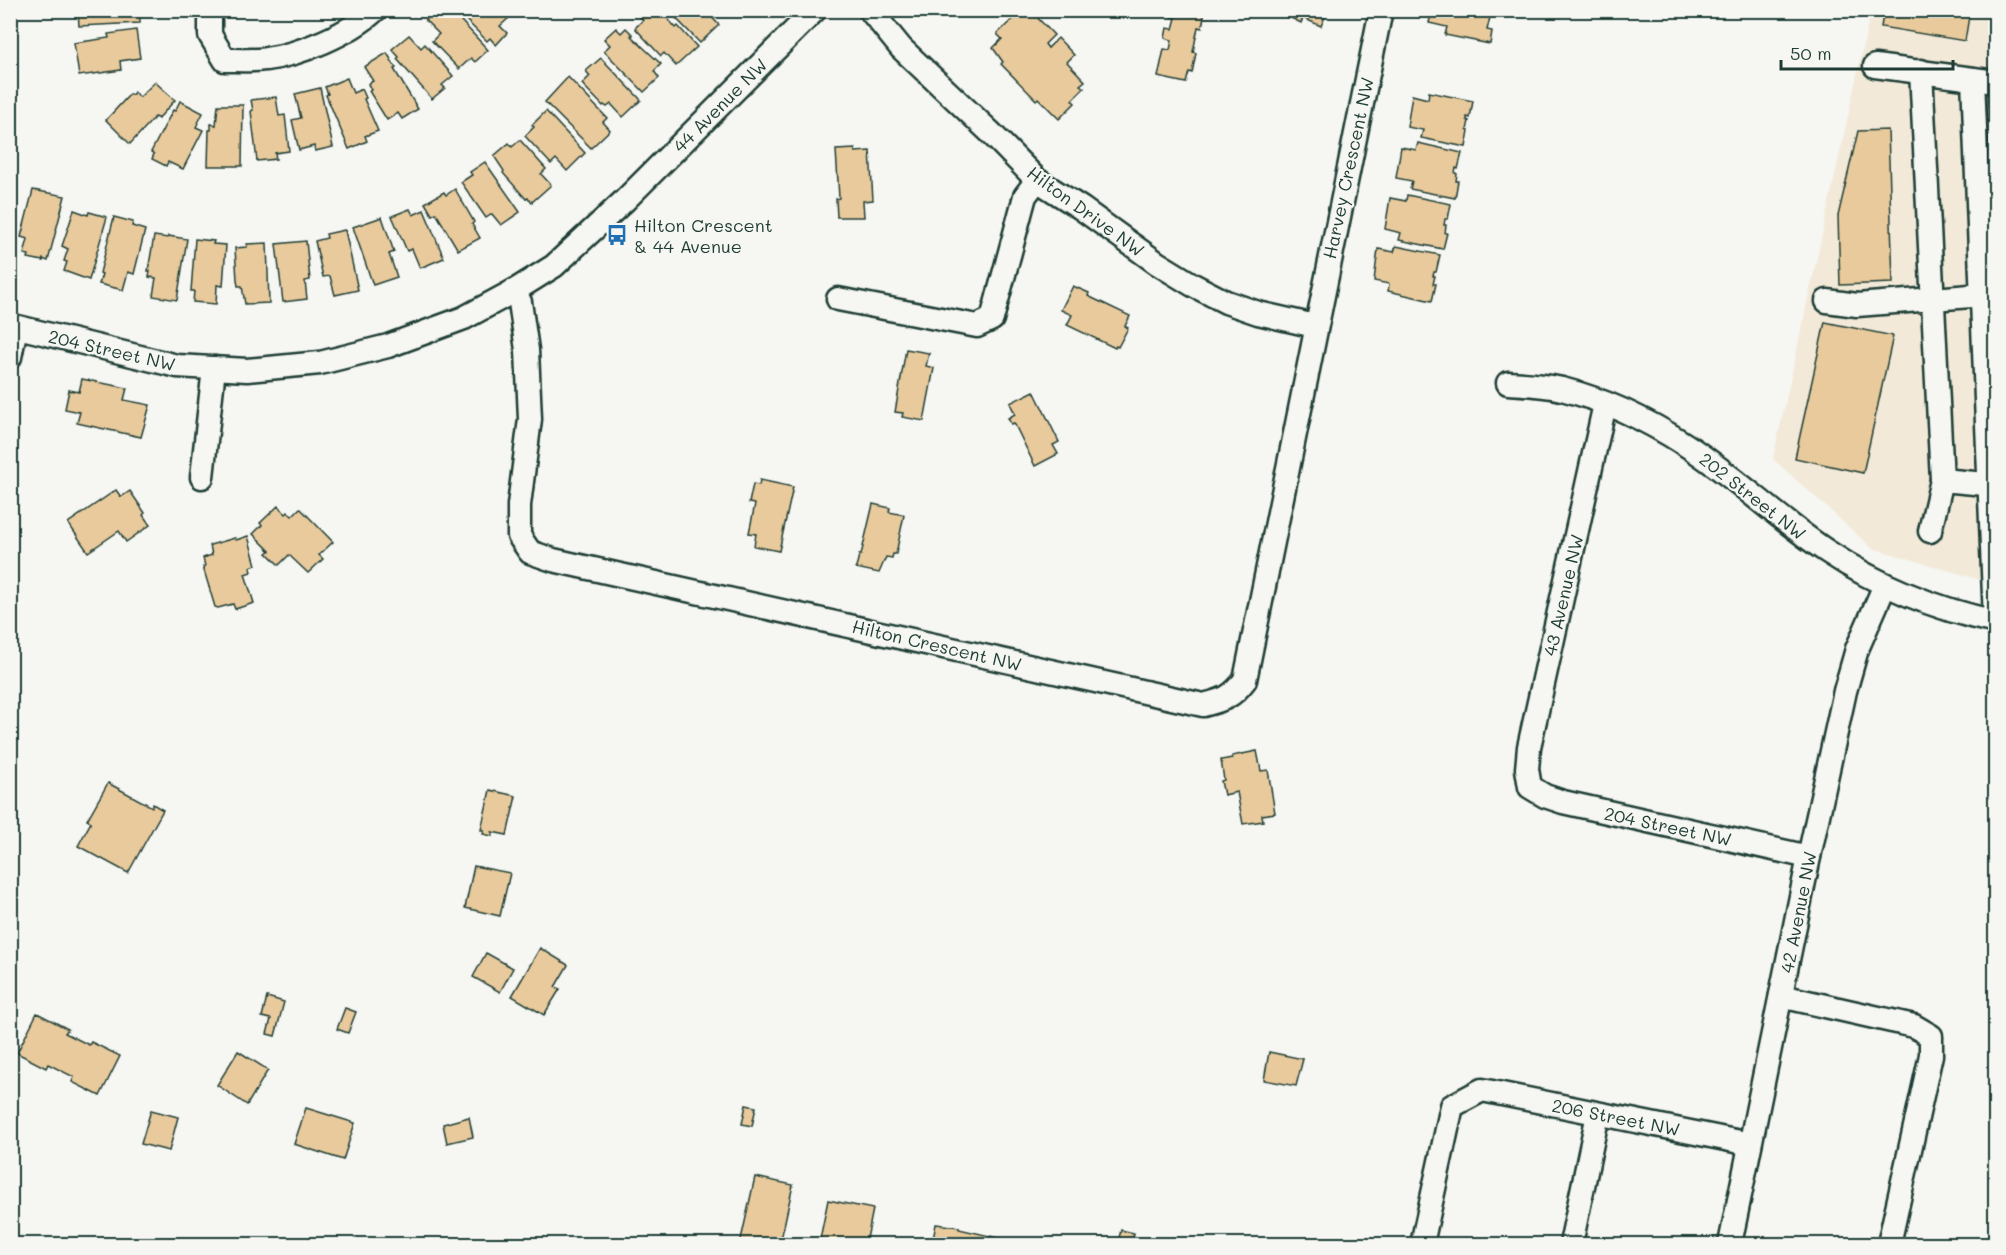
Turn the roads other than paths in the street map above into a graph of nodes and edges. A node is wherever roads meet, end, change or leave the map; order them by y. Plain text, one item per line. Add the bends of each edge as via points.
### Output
1 (210, 10) edge
2 (375, 10) edge
3 (815, 10) edge
4 (870, 10) edge
5 (1381, 10) edge
6 (1875, 66) dead end
7 (1921, 71) junction
8 (1973, 79) junction
9 (1995, 82) edge
10 (1986, 144) edge
11 (1037, 180) junction
12 (1986, 185) edge
13 (625, 200) joint
14 (1987, 210) edge
15 (1988, 240) edge
16 (514, 291) junction
17 (1989, 294) edge
18 (837, 299) dead end
19 (1932, 299) junction
20 (1827, 301) dead end
21 (13, 326) edge
22 (1315, 326) junction
23 (10, 357) edge
24 (214, 368) junction
25 (1508, 383) dead end
26 (1605, 404) junction
27 (1991, 415) edge
28 (202, 477) dead end
29 (1942, 480) junction
30 (1992, 485) edge
31 (1930, 531) dead end
32 (1885, 585) junction
33 (1995, 621) edge
34 (1530, 787) joint
35 (1809, 856) junction
36 (1781, 996) junction
37 (1598, 1114) junction
38 (1750, 1144) junction
39 (1422, 1245) edge
40 (1571, 1245) edge
41 (1730, 1245) edge
42 (1889, 1245) edge

1 - 2 street via 210,34 225,60 267,59 312,47 366,19
3 - 13 street, 44 Avenue NW
4 - 11 street, Hilton Drive NW via 902,48
5 - 22 street, Harvey Crescent NW
6 - 7 street
7 - 8 street
7 - 19 street
8 - 9 street
8 - 10 street
10 - 12 street
11 - 18 street via 1025,196 992,319 977,326
11 - 22 street, Hilton Drive NW via 1193,285 1237,306
12 - 14 street
13 - 16 street, 204 Street NW via 554,266
14 - 15 street
15 - 17 street
16 - 22 street, Hilton Crescent NW via 520,302 527,350 530,419 519,536 530,552 1203,705 1234,694 1245,680
16 - 24 street, 204 Street NW via 464,318 388,346 320,363
17 - 19 street
17 - 27 street
19 - 20 street via 1857,305
19 - 29 street
21 - 23 street
21 - 24 street, 204 Street NW via 177,366
24 - 28 street
25 - 26 street, 202 Street NW via 1559,389
26 - 32 street, 202 Street NW via 1687,445 1813,542
26 - 34 street, 43 Avenue NW via 1529,747
27 - 30 street
29 - 30 street
29 - 31 street
30 - 33 street
32 - 33 street, 202 Street NW via 1968,616
32 - 35 street, 42 Avenue NW via 1851,668
34 - 35 street, 204 Street NW via 1563,802
35 - 36 street, 42 Avenue NW
36 - 38 street, 42 Avenue NW
36 - 42 street via 1914,1026 1931,1036 1931,1055
37 - 38 street, 206 Street NW
37 - 39 street, 206 Street NW via 1482,1090 1452,1106
37 - 40 street
38 - 41 street, 42 Avenue NW

